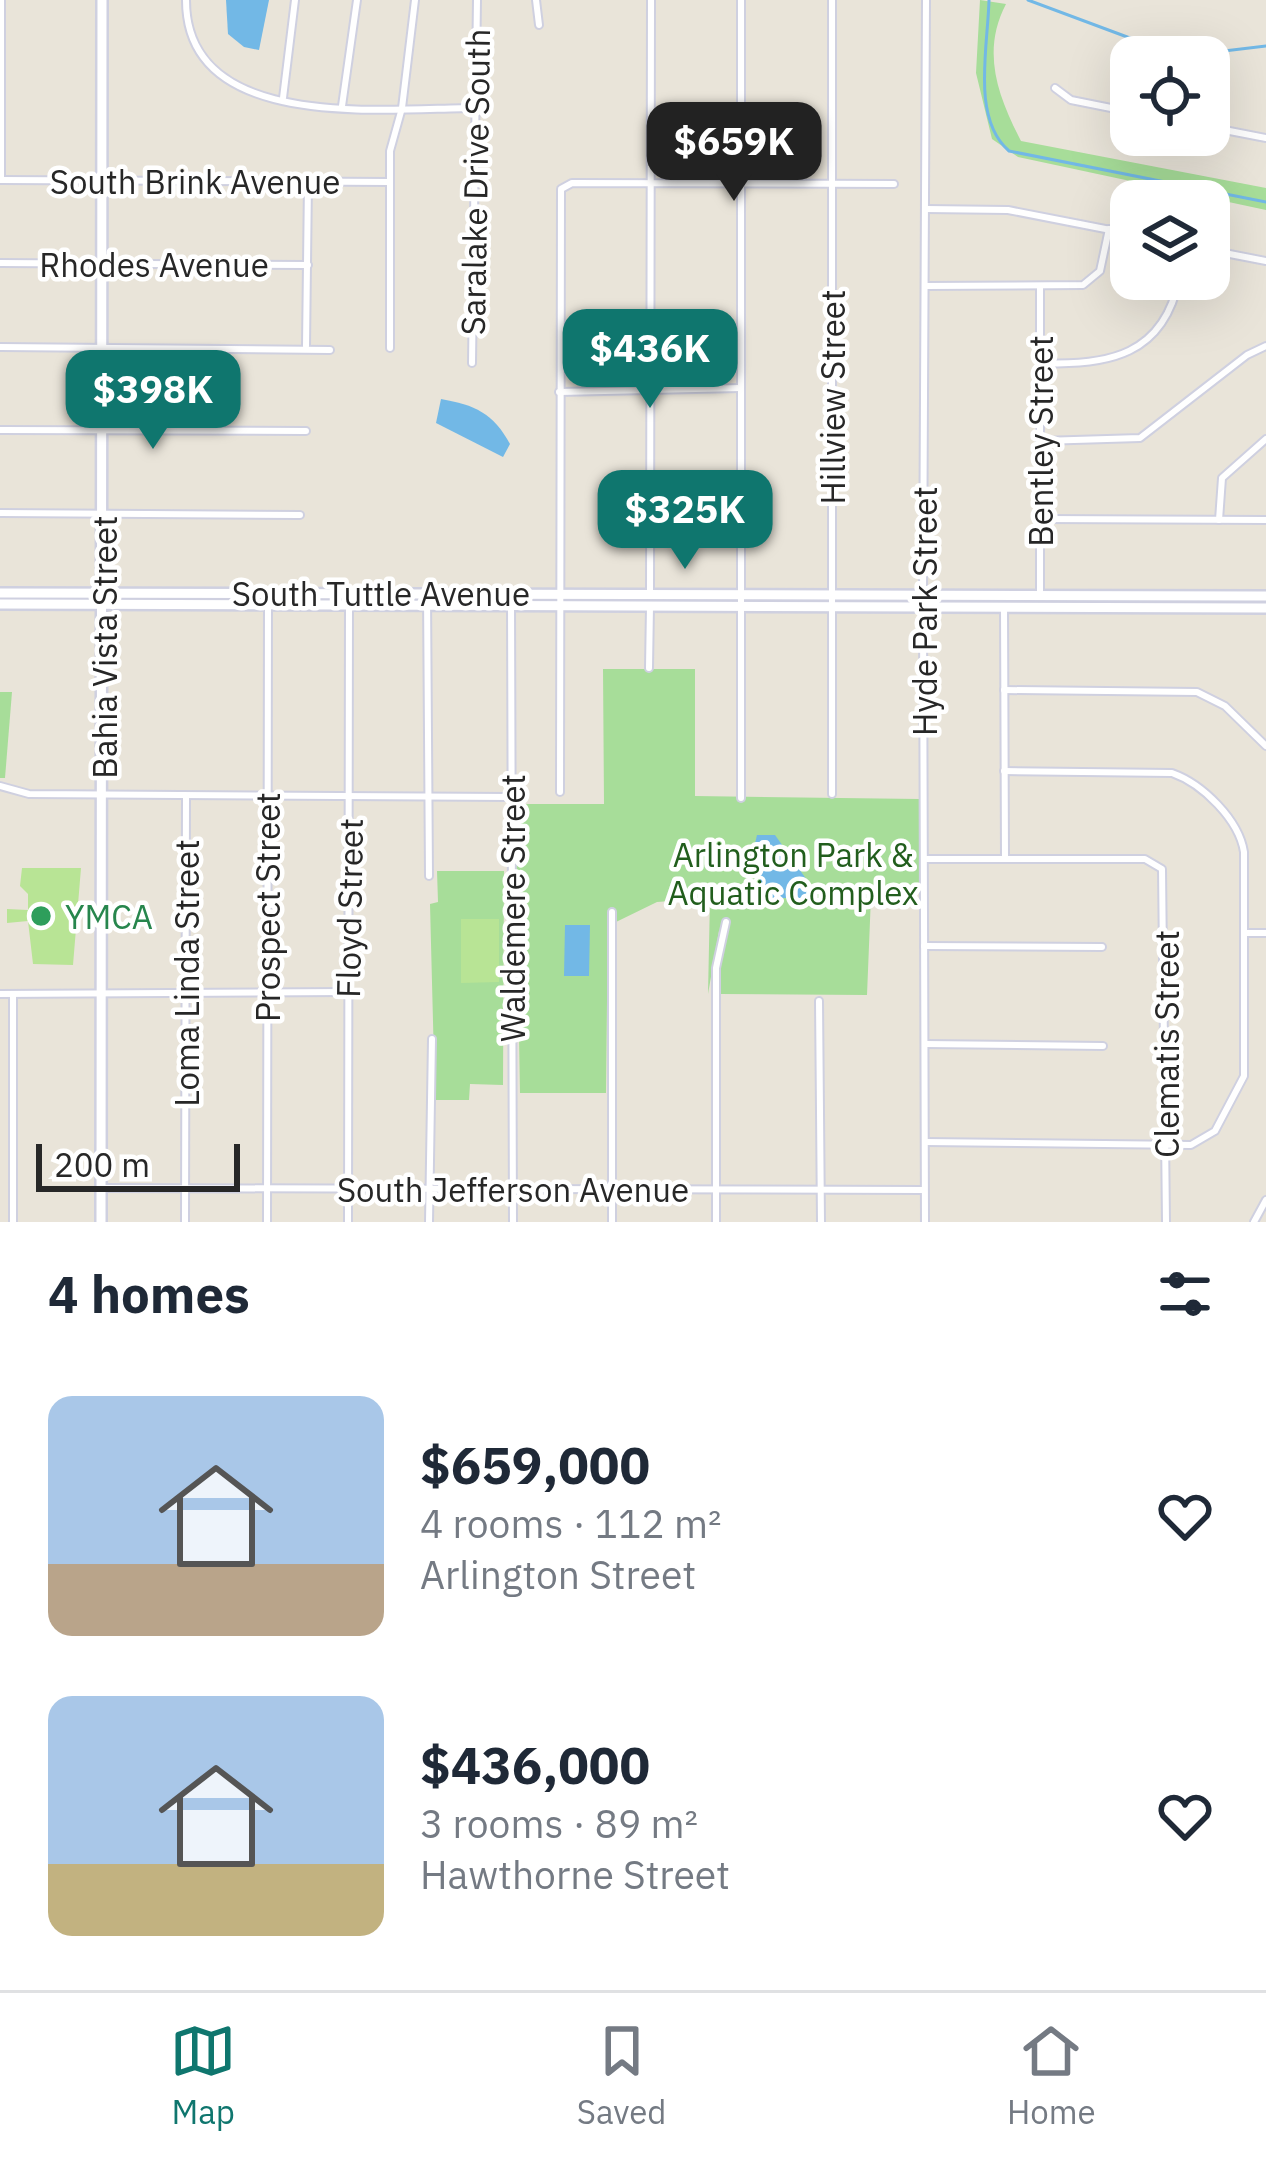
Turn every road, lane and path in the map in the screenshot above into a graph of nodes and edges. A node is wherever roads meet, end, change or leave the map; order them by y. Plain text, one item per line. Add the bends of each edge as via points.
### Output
1 (1, 0) edge
2 (102, 0) edge
3 (186, 0) edge
4 (296, 0) edge
5 (358, 0) edge
6 (415, 0) edge
7 (477, 0) edge
8 (536, 0) edge
9 (651, 0) edge
10 (741, 0) edge
11 (832, 0) edge
12 (926, 0) edge
13 (539, 25) dead end
14 (1055, 88) dead end
15 (283, 98) junction
16 (342, 106) junction
17 (402, 108) junction
18 (477, 108) junction
19 (1110, 108) edge
20 (1230, 131) edge
21 (1266, 138) edge
22 (0, 180) edge
23 (104, 181) junction
24 (308, 182) junction
25 (390, 182) junction
26 (742, 183) junction
27 (650, 184) junction
28 (832, 184) junction
29 (894, 184) dead end
30 (926, 208) junction
31 (1109, 229) joint
32 (1230, 254) edge
33 (1266, 261) edge
34 (0, 263) edge
35 (104, 264) junction
36 (308, 265) junction
37 (926, 286) junction
38 (1040, 287) junction
39 (1172, 300) edge
40 (306, 346) junction
41 (1266, 346) edge
42 (0, 347) edge
43 (104, 347) junction
44 (390, 348) dead end
45 (331, 350) dead end
46 (472, 363) dead end
47 (1041, 363) junction
48 (741, 388) junction
49 (650, 390) junction
50 (559, 392) junction
51 (0, 430) edge
52 (104, 431) junction
53 (306, 431) dead end
54 (1266, 439) edge
55 (1041, 441) junction
56 (0, 513) edge
57 (104, 514) junction
58 (300, 515) dead end
59 (1040, 519) junction
60 (1219, 520) junction
61 (1266, 520) edge
62 (0, 593) edge
63 (1040, 594) junction
64 (1266, 596) edge
65 (105, 597) junction
66 (268, 599) junction
67 (349, 599) junction
68 (558, 599) junction
69 (427, 600) junction
70 (511, 600) junction
71 (650, 600) junction
72 (740, 601) junction
73 (831, 601) junction
74 (923, 601) junction
75 (0, 604) edge
76 (1004, 606) junction
77 (1266, 608) edge
78 (649, 668) dead end
79 (1004, 690) junction
80 (1266, 746) edge
81 (1004, 771) junction
82 (0, 786) edge
83 (560, 792) dead end
84 (104, 794) junction
85 (832, 794) dead end
86 (186, 796) junction
87 (268, 796) junction
88 (350, 796) junction
89 (428, 796) junction
90 (513, 797) junction
91 (741, 798) dead end
92 (1005, 858) junction
93 (923, 859) junction
94 (429, 876) dead end
95 (612, 912) dead end
96 (726, 922) dead end
97 (1245, 933) junction
98 (1266, 933) edge
99 (924, 946) junction
100 (1102, 947) dead end
101 (186, 992) junction
102 (267, 992) junction
103 (347, 992) junction
104 (0, 994) edge
105 (14, 994) junction
106 (102, 994) junction
107 (819, 1001) dead end
108 (432, 1039) dead end
109 (925, 1044) junction
110 (1103, 1046) dead end
111 (925, 1142) junction
112 (1166, 1145) junction
113 (101, 1188) junction
114 (185, 1189) junction
115 (267, 1189) junction
116 (348, 1189) junction
117 (428, 1189) junction
118 (716, 1189) junction
119 (513, 1190) junction
120 (612, 1190) junction
121 (820, 1190) junction
122 (924, 1190) junction
123 (1266, 1200) edge
124 (13, 1222) edge
125 (101, 1222) edge
126 (185, 1222) edge
127 (267, 1222) edge
128 (348, 1222) edge
129 (428, 1222) edge
130 (513, 1222) edge
131 (613, 1222) edge
132 (716, 1222) edge
133 (821, 1222) edge
134 (925, 1222) edge
135 (1166, 1222) edge
136 (1254, 1222) edge

1 - 22 street
2 - 23 main road, Bahia Vista Street
3 - 15 street via 191,42 207,68 237,89
4 - 15 street
5 - 16 street
6 - 17 street
7 - 18 street, Saralake Drive South
8 - 13 street
9 - 27 street
10 - 26 street
11 - 28 street, Hillview Street
12 - 30 street, Hyde Park Street
14 - 19 street via 1070,100
15 - 16 street
16 - 17 street
17 - 18 street
17 - 25 street
18 - 46 street, Saralake Drive South
20 - 21 street
22 - 23 street, South Brink Avenue
23 - 24 street, South Brink Avenue
23 - 35 main road, Bahia Vista Street
24 - 25 street, South Brink Avenue
24 - 36 street
25 - 44 street
26 - 27 street
26 - 28 street
26 - 48 street
27 - 49 street
27 - 50 street via 565,185 560,194
28 - 29 street
28 - 73 street, Hillview Street
30 - 31 street via 1008,210
30 - 37 street, Hyde Park Street
31 - 38 street via 1096,277 1077,287
32 - 33 street
34 - 35 street, Rhodes Avenue
35 - 36 street, Rhodes Avenue
35 - 43 main road, Bahia Vista Street
36 - 40 street
37 - 38 street
37 - 74 street, Hyde Park Street
38 - 47 street, Bentley Street
39 - 47 street via 1166,317 1116,359
40 - 43 street
40 - 45 street
41 - 55 street via 1140,438
42 - 43 street
43 - 52 main road, Bahia Vista Street
47 - 55 street, Bentley Street
48 - 49 street
48 - 72 street
49 - 50 street
49 - 71 street
50 - 68 street
51 - 52 street
52 - 53 street
52 - 57 main road, Bahia Vista Street
54 - 60 street via 1222,478
55 - 59 street, Bentley Street
56 - 57 street
57 - 58 street
57 - 65 main road, Bahia Vista Street
59 - 60 street
59 - 63 street, Bentley Street
60 - 61 street
62 - 65 main road, South Tuttle Avenue
63 - 64 main road, South Tuttle Avenue
63 - 74 main road, South Tuttle Avenue
65 - 66 main road, South Tuttle Avenue
65 - 75 main road, South Tuttle Avenue
65 - 84 main road, Bahia Vista Street
66 - 67 main road, South Tuttle Avenue
66 - 87 street, Prospect Street
67 - 69 main road, South Tuttle Avenue
67 - 88 street, Floyd Street
68 - 70 main road, South Tuttle Avenue
68 - 71 main road, South Tuttle Avenue
68 - 83 street
69 - 70 main road, South Tuttle Avenue
69 - 89 street
70 - 90 street, Waldemere Street
71 - 72 main road, South Tuttle Avenue
71 - 78 street
72 - 73 main road, South Tuttle Avenue
72 - 91 street
73 - 74 main road, South Tuttle Avenue
73 - 85 street, Hillview Street
74 - 76 main road, South Tuttle Avenue
74 - 93 street, Hyde Park Street
76 - 77 main road, South Tuttle Avenue
76 - 79 street
79 - 80 street via 1196,692 1225,706
79 - 81 street
81 - 92 street
81 - 97 street via 1164,772 1191,781 1243,843
82 - 84 street
84 - 86 street
84 - 106 main road, Bahia Vista Street
86 - 87 street
86 - 101 street, Loma Linda Street
87 - 88 street
87 - 102 street, Prospect Street
88 - 89 street
88 - 103 street, Floyd Street
89 - 90 street
89 - 94 street
90 - 119 street, Waldemere Street
92 - 93 street
92 - 112 street, Clematis Street via 1145,859 1160,867
93 - 99 street, Hyde Park Street
95 - 120 street
96 - 118 street via 716,968
97 - 98 street
97 - 112 street via 1242,1084 1206,1139
99 - 100 street
99 - 109 street, Hyde Park Street
101 - 102 street
101 - 106 street
101 - 114 street, Loma Linda Street
102 - 103 street
102 - 115 street, Prospect Street
103 - 116 street, Floyd Street
104 - 105 street
105 - 106 street
105 - 124 street
106 - 113 main road, Bahia Vista Street
107 - 121 street
108 - 117 street
109 - 110 street
109 - 111 street, Hyde Park Street
111 - 112 street
111 - 122 street, Hyde Park Street
112 - 135 street, Clematis Street
113 - 114 street, South Jefferson Avenue
113 - 125 main road, Bahia Vista Street
114 - 115 street, South Jefferson Avenue
114 - 126 street, Loma Linda Street
115 - 116 street, South Jefferson Avenue
115 - 127 street, Prospect Street
116 - 117 street, South Jefferson Avenue
116 - 128 street, Floyd Street
117 - 119 street, South Jefferson Avenue
117 - 129 street
118 - 120 street, South Jefferson Avenue
118 - 121 street, South Jefferson Avenue
118 - 132 street
119 - 120 street, South Jefferson Avenue
119 - 130 street, Waldemere Street
120 - 131 street
121 - 122 street, South Jefferson Avenue
121 - 133 street
122 - 134 street, Hyde Park Street
123 - 136 street

